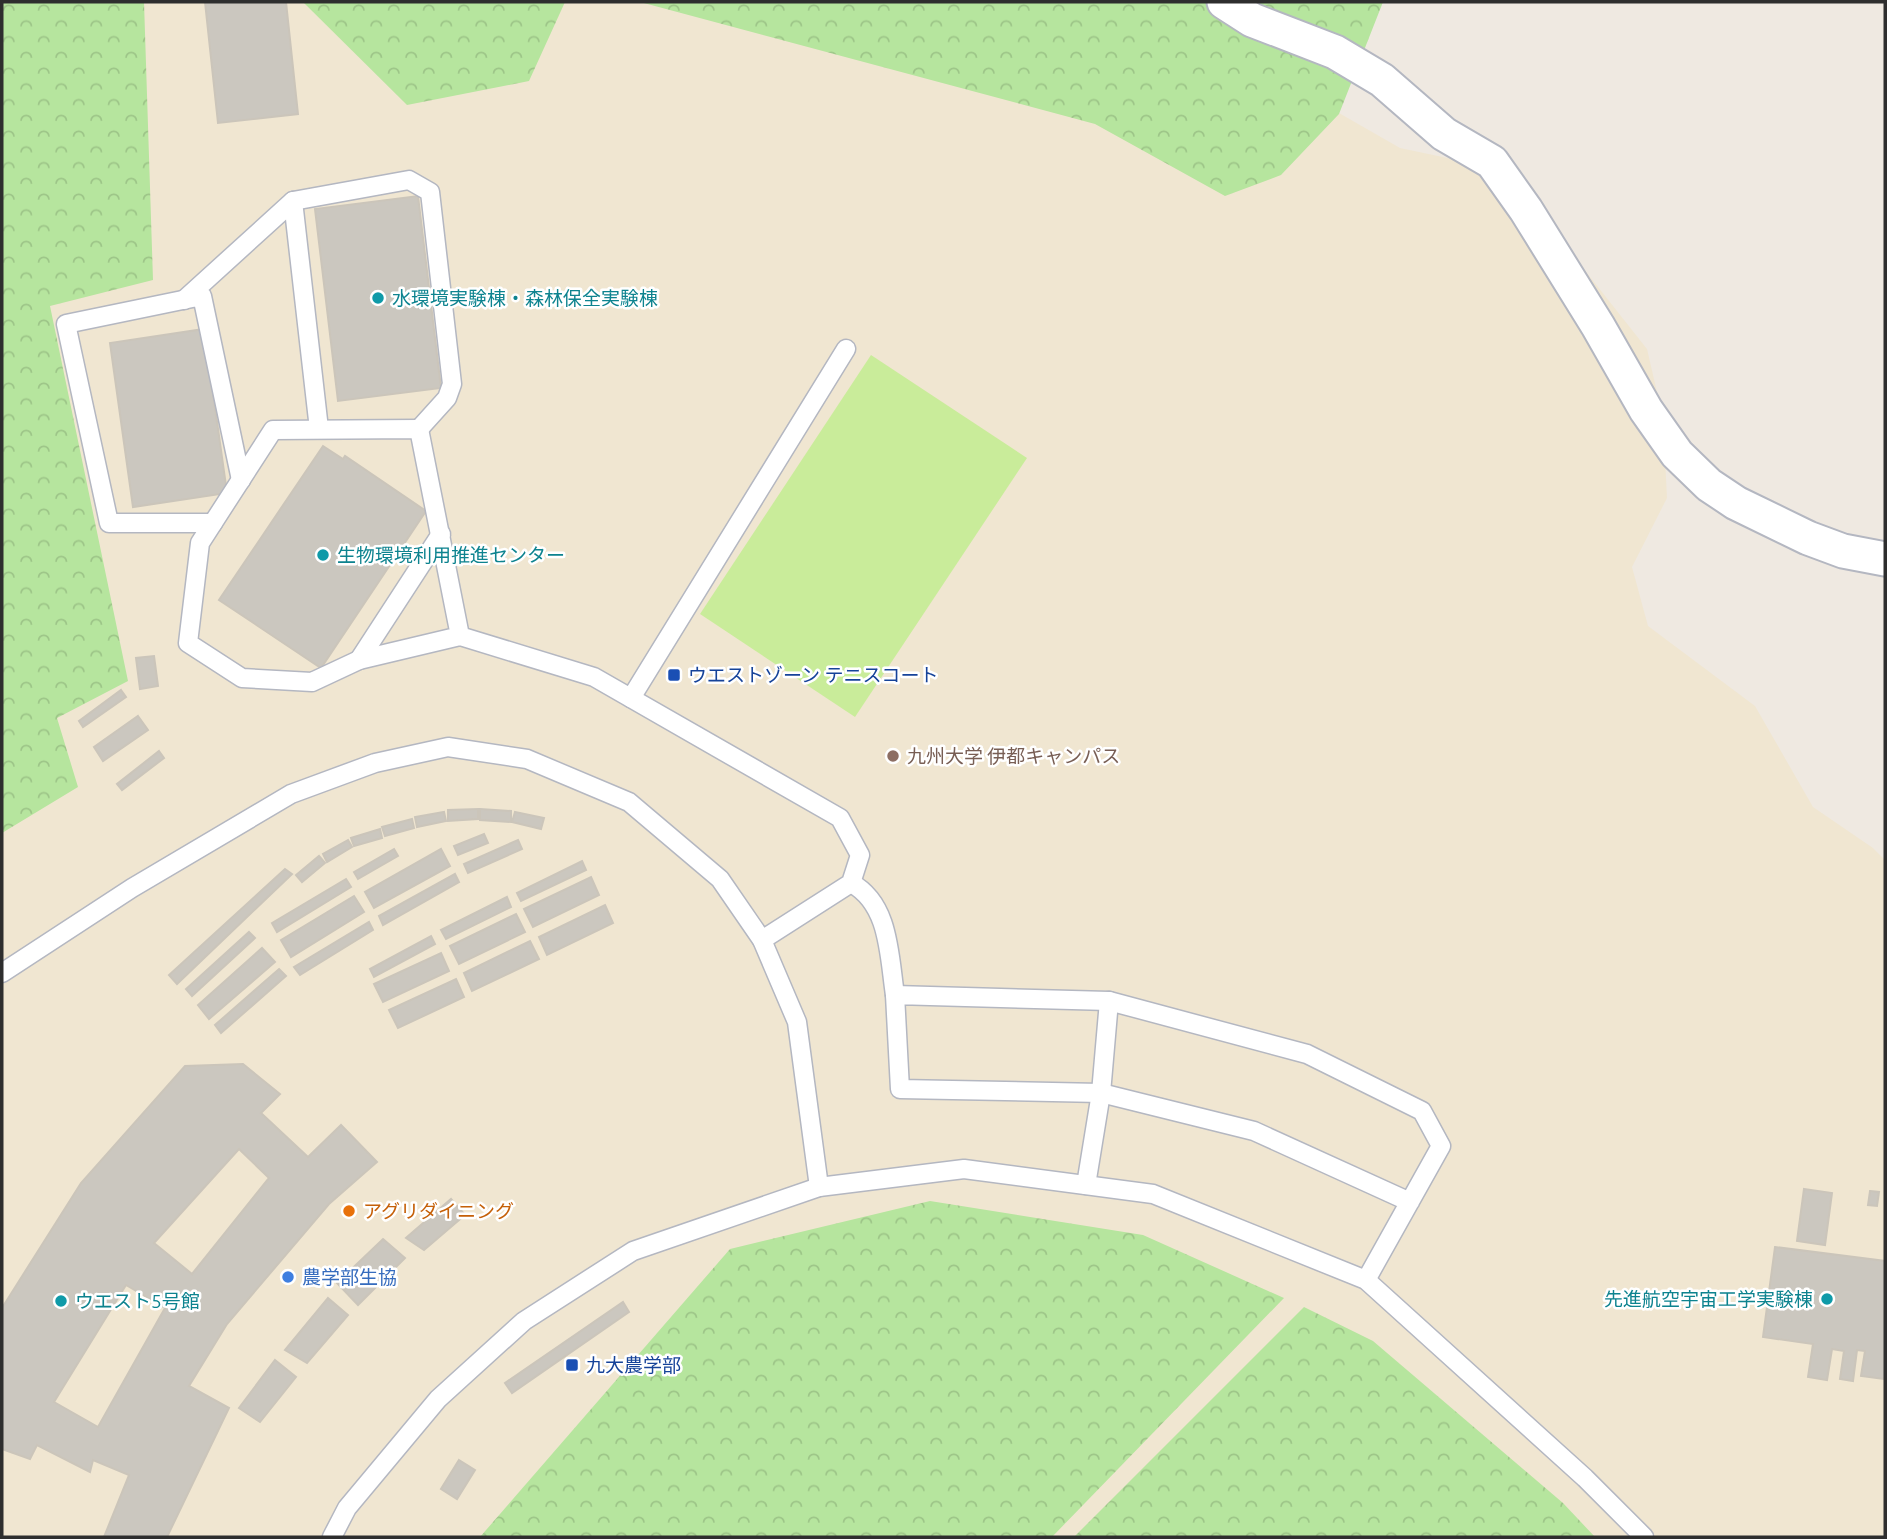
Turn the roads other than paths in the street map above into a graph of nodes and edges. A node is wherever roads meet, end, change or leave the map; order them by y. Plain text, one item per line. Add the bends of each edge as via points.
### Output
1 (1224, 2) edge
2 (293, 201) junction
3 (184, 300) junction
4 (846, 349) dead end
5 (319, 429) junction
6 (419, 429) junction
7 (241, 480) junction
8 (213, 523) junction
9 (441, 534) junction
10 (1885, 559) edge
11 (460, 636) junction
12 (359, 660) junction
13 (631, 698) junction
14 (851, 883) junction
15 (762, 940) junction
16 (2, 973) edge
17 (895, 995) junction
18 (1109, 1001) junction
19 (1101, 1093) junction
20 (1086, 1185) junction
21 (818, 1187) junction
22 (1410, 1202) junction
23 (1366, 1280) junction
24 (332, 1537) edge
25 (1644, 1537) edge

1 - 10 street via 1252,20 1335,52 1382,80 1444,134 1492,162 1526,210 1646,410 1677,454 1709,485 1808,538
2 - 3 lane
2 - 5 lane
2 - 6 lane via 409,180 430,192 452,384 447,398
3 - 7 lane via 202,296
3 - 8 lane via 65,324 109,523
4 - 13 lane
5 - 6 lane
5 - 7 lane via 273,430
6 - 9 lane
7 - 8 lane
8 - 12 lane via 200,543 188,643 242,678 312,682
9 - 11 lane
9 - 12 lane
11 - 12 lane
11 - 13 lane via 594,677
13 - 14 lane via 841,818 860,855
14 - 15 lane
14 - 17 lane via 862,889 883,919
15 - 16 lane via 720,879 629,802 527,759 448,747 374,763 291,793
15 - 21 lane via 797,1022
17 - 18 lane
17 - 19 lane via 900,1089
18 - 19 lane
18 - 22 lane via 1307,1054 1422,1111 1441,1146
19 - 20 lane
19 - 22 lane via 1254,1131
20 - 21 lane via 964,1169
20 - 23 lane via 1153,1194
21 - 24 lane via 633,1251 524,1321 439,1399 347,1508
22 - 23 lane
23 - 25 lane

